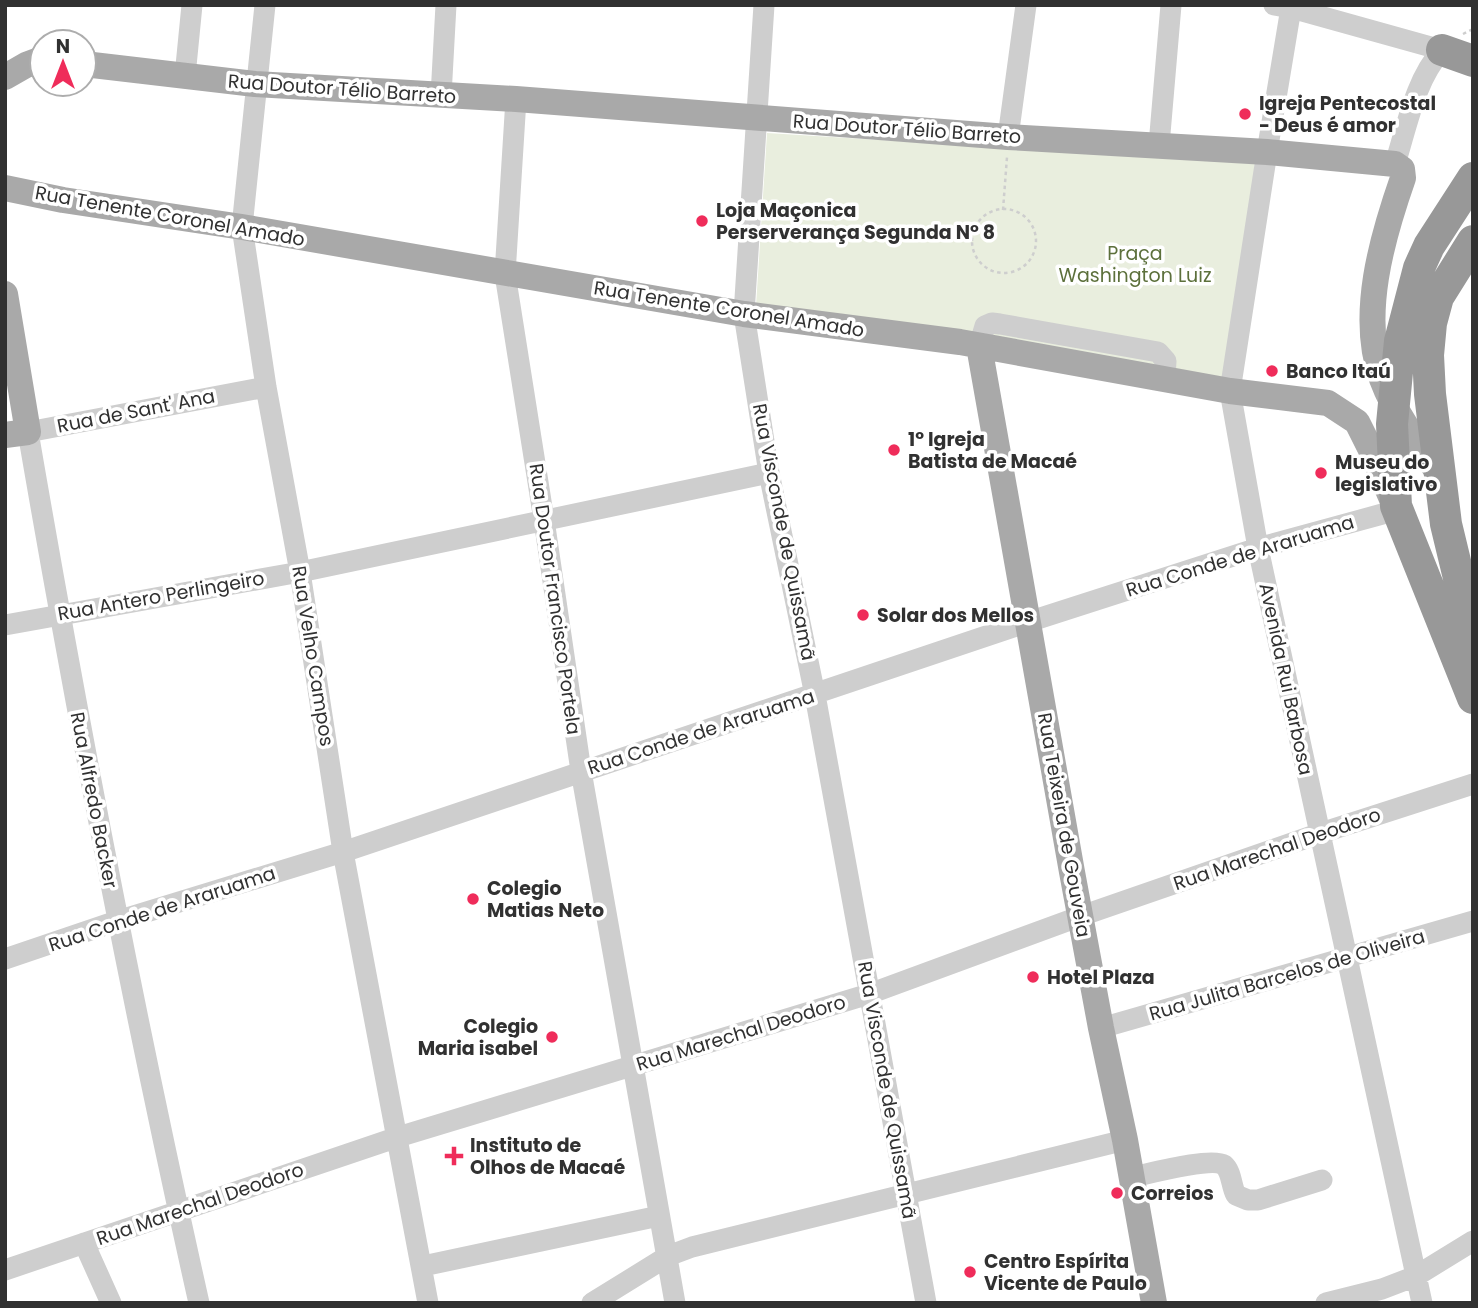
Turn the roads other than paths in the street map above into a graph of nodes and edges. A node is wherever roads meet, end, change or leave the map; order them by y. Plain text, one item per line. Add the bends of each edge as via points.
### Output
1 (192, 5) edge
2 (265, 5) edge
3 (446, 5) edge
4 (764, 5) edge
5 (1026, 5) edge
6 (1171, 5) edge
7 (1283, 7) edge
8 (1462, 45) edge
9 (5, 55) edge
10 (28, 57) edge
11 (28, 64) edge
12 (98, 66) edge
13 (185, 76) junction
14 (5, 77) edge
15 (255, 84) junction
16 (441, 96) junction
17 (516, 99) junction
18 (757, 119) junction
19 (1008, 137) junction
20 (1159, 145) junction
21 (1267, 152) junction
22 (1395, 164) junction
23 (1473, 178) edge
24 (5, 188) edge
25 (242, 228) junction
26 (1473, 241) edge
27 (505, 274) junction
28 (1432, 291) junction
29 (5, 294) edge
30 (744, 314) junction
31 (979, 346) junction
32 (266, 387) junction
33 (1230, 391) junction
34 (1392, 400) junction
35 (17, 434) edge
36 (769, 473) junction
37 (1441, 476) junction
38 (1400, 517) junction
39 (544, 520) junction
40 (1446, 524) junction
41 (1258, 548) junction
42 (300, 572) junction
43 (59, 614) junction
44 (1028, 622) junction
45 (5, 625) edge
46 (1473, 636) edge
47 (815, 695) junction
48 (1473, 698) edge
49 (581, 771) junction
50 (1473, 784) edge
51 (1318, 834) junction
52 (343, 852) junction
53 (1081, 916) junction
54 (117, 921) junction
55 (1473, 922) edge
56 (5, 959) edge
57 (1346, 959) junction
58 (869, 994) junction
59 (1101, 1028) junction
60 (634, 1065) junction
61 (398, 1137) junction
62 (1125, 1140) junction
63 (1132, 1177) junction
64 (1322, 1180) dead end
65 (906, 1195) junction
66 (178, 1212) junction
67 (659, 1216) junction
68 (1473, 1241) edge
69 (84, 1243) junction
70 (668, 1256) junction
71 (423, 1266) junction
72 (5, 1270) edge
73 (1416, 1276) junction
74 (111, 1303) edge
75 (199, 1303) edge
76 (428, 1303) edge
77 (592, 1303) edge
78 (675, 1303) edge
79 (926, 1303) edge
80 (1154, 1303) edge
81 (1326, 1303) edge
82 (1422, 1303) edge

1 - 13 street
2 - 15 street, Rua Velho Campos
3 - 16 street
4 - 18 street, Rua Visconde de Quissamã
5 - 19 street
6 - 20 street
7 - 8 street
7 - 21 street, Avenida Rui Barbosa
8 - 22 street via 1431,62
9 - 10 main road
11 - 14 main road
12 - 13 main road, Rua Doutor Télio Barreto
13 - 15 main road, Rua Doutor Télio Barreto
15 - 16 main road, Rua Doutor Télio Barreto
15 - 25 street, Rua Velho Campos
16 - 17 main road, Rua Doutor Télio Barreto
17 - 18 main road, Rua Doutor Télio Barreto
17 - 27 street, Rua Doutor Francisco Portela
18 - 19 main road, Rua Doutor Télio Barreto
18 - 30 street, Rua Visconde de Quissamã
19 - 20 main road, Rua Doutor Télio Barreto
20 - 21 main road, Rua Doutor Télio Barreto
21 - 22 main road, Rua Doutor Télio Barreto
21 - 33 street, Avenida Rui Barbosa
22 - 34 main road via 1402,169 1403,178 1381,248 1373,337
23 - 28 highway via 1419,268
24 - 25 main road, Rua Tenente Coronel Amado
25 - 27 main road, Rua Tenente Coronel Amado
25 - 32 street, Rua Velho Campos
26 - 28 highway
27 - 30 main road, Rua Tenente Coronel Amado
27 - 39 street, Rua Doutor Francisco Portela
28 - 34 highway via 1400,341
28 - 37 highway via 1428,355
29 - 35 main road, Rua Alfredo Backer
30 - 31 main road, Rua Tenente Coronel Amado
30 - 36 street, Rua Visconde de Quissamã
31 - 33 main road, Rua Tenente Coronel Amado
31 - 44 main road, Rua Teixeira de Gouveia
32 - 35 street, Rua de Sant' Ana
32 - 42 street, Rua Velho Campos
33 - 38 main road, Rua Tenente Coronel Amado via 1328,403 1357,422
33 - 41 street, Avenida Rui Barbosa
34 - 37 main road
34 - 38 highway via 1392,464
35 - 43 street, Rua Alfredo Backer
36 - 39 street, Rua Antero Perlingeiro
36 - 47 street, Rua Visconde de Quissamã
37 - 40 highway
38 - 40 highway via 1426,538
38 - 41 street, Rua Conde de Araruama
38 - 48 highway
39 - 42 street, Rua Antero Perlingeiro
39 - 49 street, Rua Doutor Francisco Portela
40 - 46 highway
41 - 44 street, Rua Conde de Araruama
41 - 51 street, Avenida Rui Barbosa
42 - 43 street, Rua Antero Perlingeiro
42 - 52 street, Rua Velho Campos
43 - 45 street, Rua Antero Perlingeiro
43 - 54 street, Rua Alfredo Backer
44 - 47 street, Rua Conde de Araruama
44 - 53 main road, Rua Teixeira de Gouveia
47 - 49 street, Rua Conde de Araruama
47 - 58 street, Rua Visconde de Quissamã
49 - 52 street, Rua Conde de Araruama
49 - 60 street, Rua Doutor Francisco Portela
50 - 51 street, Rua Marechal Deodoro
51 - 53 street, Rua Marechal Deodoro
51 - 57 street, Avenida Rui Barbosa
52 - 54 street, Rua Conde de Araruama
52 - 61 street, Rua Velho Campos
53 - 58 street, Rua Marechal Deodoro
53 - 59 main road, Rua Teixeira de Gouveia
54 - 56 street, Rua Conde de Araruama
54 - 66 street, Rua Alfredo Backer
55 - 57 street, Rua Julita Barcelos de Oliveira
57 - 59 street, Rua Julita Barcelos de Oliveira
57 - 73 street, Avenida Rui Barbosa
58 - 60 street, Rua Marechal Deodoro
58 - 65 street, Rua Visconde de Quissamã
59 - 62 main road, Rua Teixeira de Gouveia
60 - 61 street, Rua Marechal Deodoro
60 - 67 street, Rua Doutor Francisco Portela
61 - 66 street, Rua Marechal Deodoro
61 - 71 street, Rua Velho Campos
62 - 63 main road, Rua Teixeira de Gouveia
62 - 65 street
63 - 64 street via 1218,1163 1229,1172 1236,1195 1248,1200
63 - 80 main road, Rua Teixeira de Gouveia
65 - 70 street
65 - 79 street, Rua Visconde de Quissamã
66 - 69 street, Rua Marechal Deodoro
66 - 75 street, Rua Alfredo Backer
67 - 70 street, Rua Doutor Francisco Portela
67 - 71 street
68 - 73 street
69 - 72 street, Rua Marechal Deodoro
69 - 74 street
70 - 77 street
70 - 78 street, Rua Doutor Francisco Portela
71 - 76 street, Rua Velho Campos
73 - 81 street
73 - 82 street, Avenida Rui Barbosa

